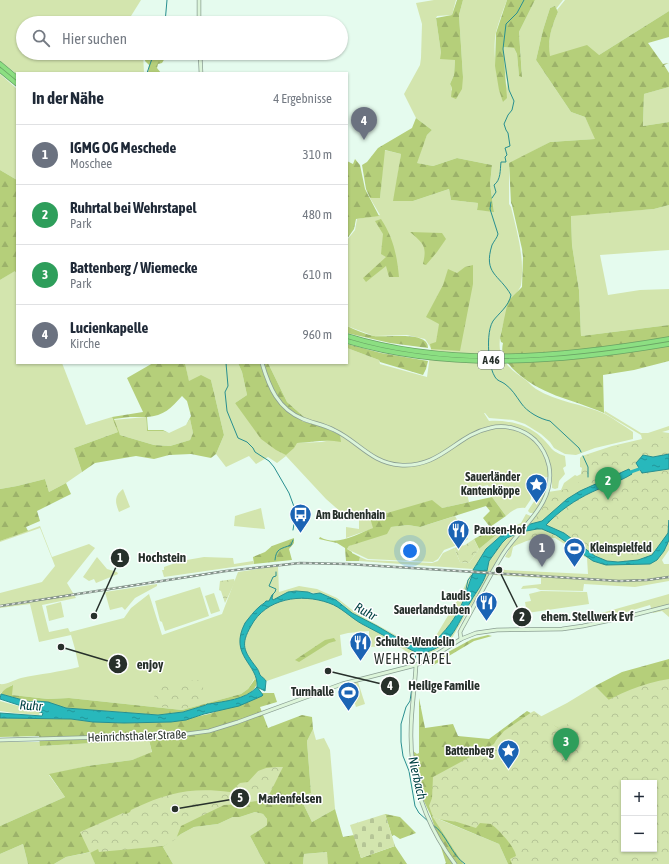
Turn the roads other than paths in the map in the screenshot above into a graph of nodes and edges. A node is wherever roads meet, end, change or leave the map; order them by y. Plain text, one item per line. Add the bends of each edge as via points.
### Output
1 (199, 0) edge
2 (199, 16) edge
3 (200, 60) edge
4 (0, 64) edge
5 (0, 70) edge
6 (201, 72) edge
7 (16, 77) edge
8 (16, 83) edge
9 (348, 336) edge
10 (669, 339) edge
11 (348, 341) edge
12 (669, 344) edge
13 (416, 353) junction
14 (262, 364) edge
15 (669, 606) edge
16 (461, 639) junction
17 (416, 665) junction
18 (0, 740) edge
19 (455, 864) edge

1 - 2 main road
3 - 6 main road
4 - 7 highway
5 - 8 highway
9 - 13 highway, A 46
10 - 13 highway, A 46 via 548,354 482,356
11 - 13 highway, A 46 via 386,350
12 - 13 highway, A 46 via 605,354 524,360 488,360
14 - 16 main road via 269,386 286,409 299,418 337,432 369,455 385,462 406,465 425,462 442,455 475,433 492,427 510,428 526,433 542,448 550,474 548,492 531,521 508,547 462,628
15 - 16 main road, Heinrichsthaler Straße via 583,626 488,631
16 - 17 main road, Heinrichsthaler Straße
17 - 18 main road, Heinrichsthaler Straße via 342,684 223,728 196,733
17 - 19 main road via 411,749 414,775 429,821

